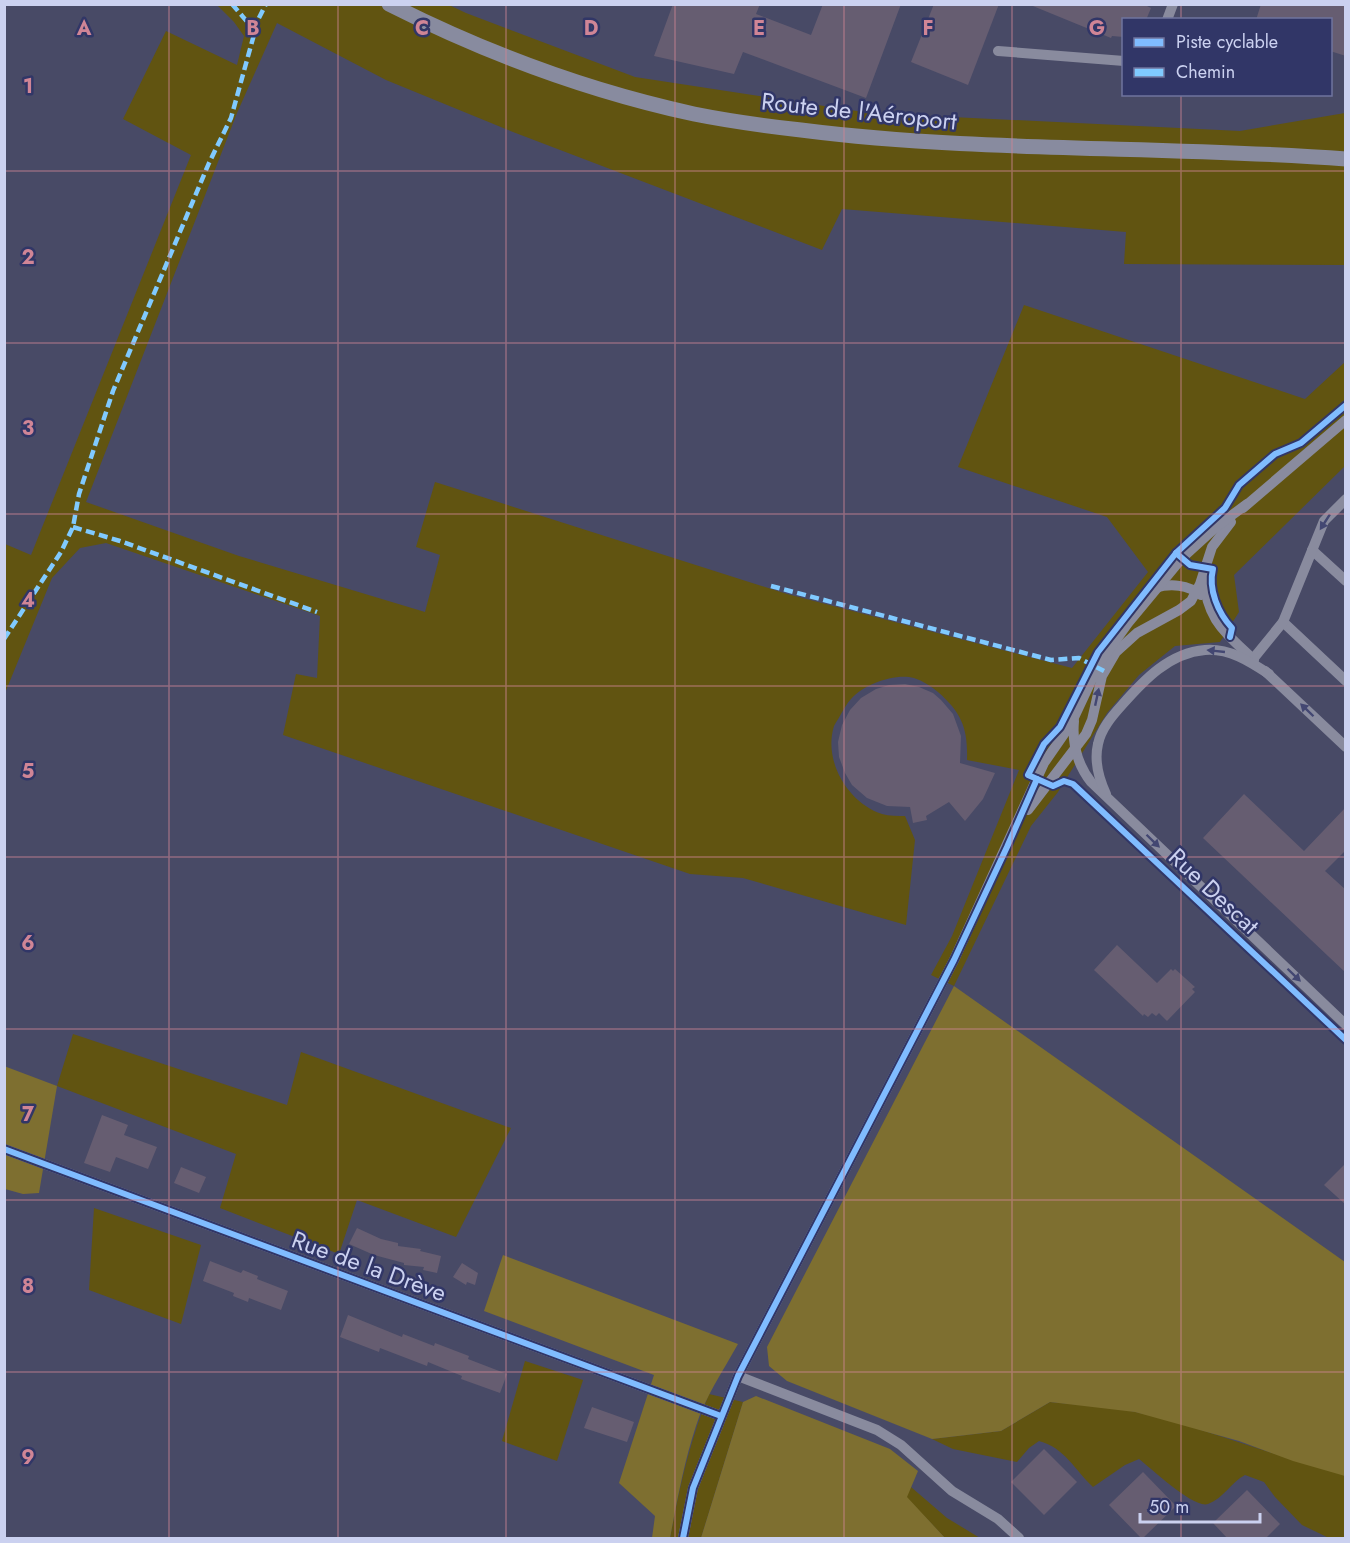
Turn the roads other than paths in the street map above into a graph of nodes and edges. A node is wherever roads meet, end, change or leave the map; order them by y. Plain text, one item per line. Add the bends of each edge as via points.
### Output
1 (389, 4) edge
2 (998, 51) dead end
3 (1122, 61) edge
4 (1346, 159) edge
5 (1346, 420) edge
6 (1346, 499) edge
7 (1247, 504) junction
8 (1312, 550) junction
9 (1204, 570) junction
10 (1346, 581) edge
11 (1155, 588) junction
12 (1196, 591) junction
13 (1208, 606) junction
14 (1283, 622) junction
15 (1254, 659) junction
16 (1269, 674) junction
17 (1346, 681) edge
18 (1076, 715) junction
19 (1343, 740) edge
20 (1075, 750) junction
21 (1042, 781) junction
22 (1110, 801) junction
23 (1346, 1024) edge
24 (4, 1149) edge
25 (738, 1376) junction
26 (721, 1416) junction
27 (683, 1539) edge
28 (1019, 1539) edge

1 - 4 main road, Route de l'Aéroport via 476,46 576,82 661,106 753,124 891,140
2 - 3 street
5 - 7 street
6 -> 8 street via 1324,521
7 - 9 street via 1215,541
7 - 11 street via 1182,558
8 - 10 street
8 - 14 street
9 - 12 street
9 - 13 street
11 - 12 street via 1173,585
11 - 18 street via 1100,662
12 - 13 street
20 -> 12 street via 1090,726 1102,676 1116,652 1137,633 1184,607
13 - 15 street via 1224,630
14 - 15 street
14 - 17 street
15 - 16 street
19 -> 16 street
16 -> 22 street, Rue Descat via 1242,658 1211,650 1191,652 1153,672 1107,724 1098,744 1099,776
18 - 20 street, Rue Descat
18 - 21 street via 1044,764
20 - 21 street
20 - 22 street, Rue Descat via 1087,777
21 - 25 street via 946,977
22 -> 23 street, Rue Descat
24 - 26 street, Rue de la Drève
25 - 26 street
25 - 28 street via 888,1436 952,1491 998,1519
26 - 27 street via 693,1488

